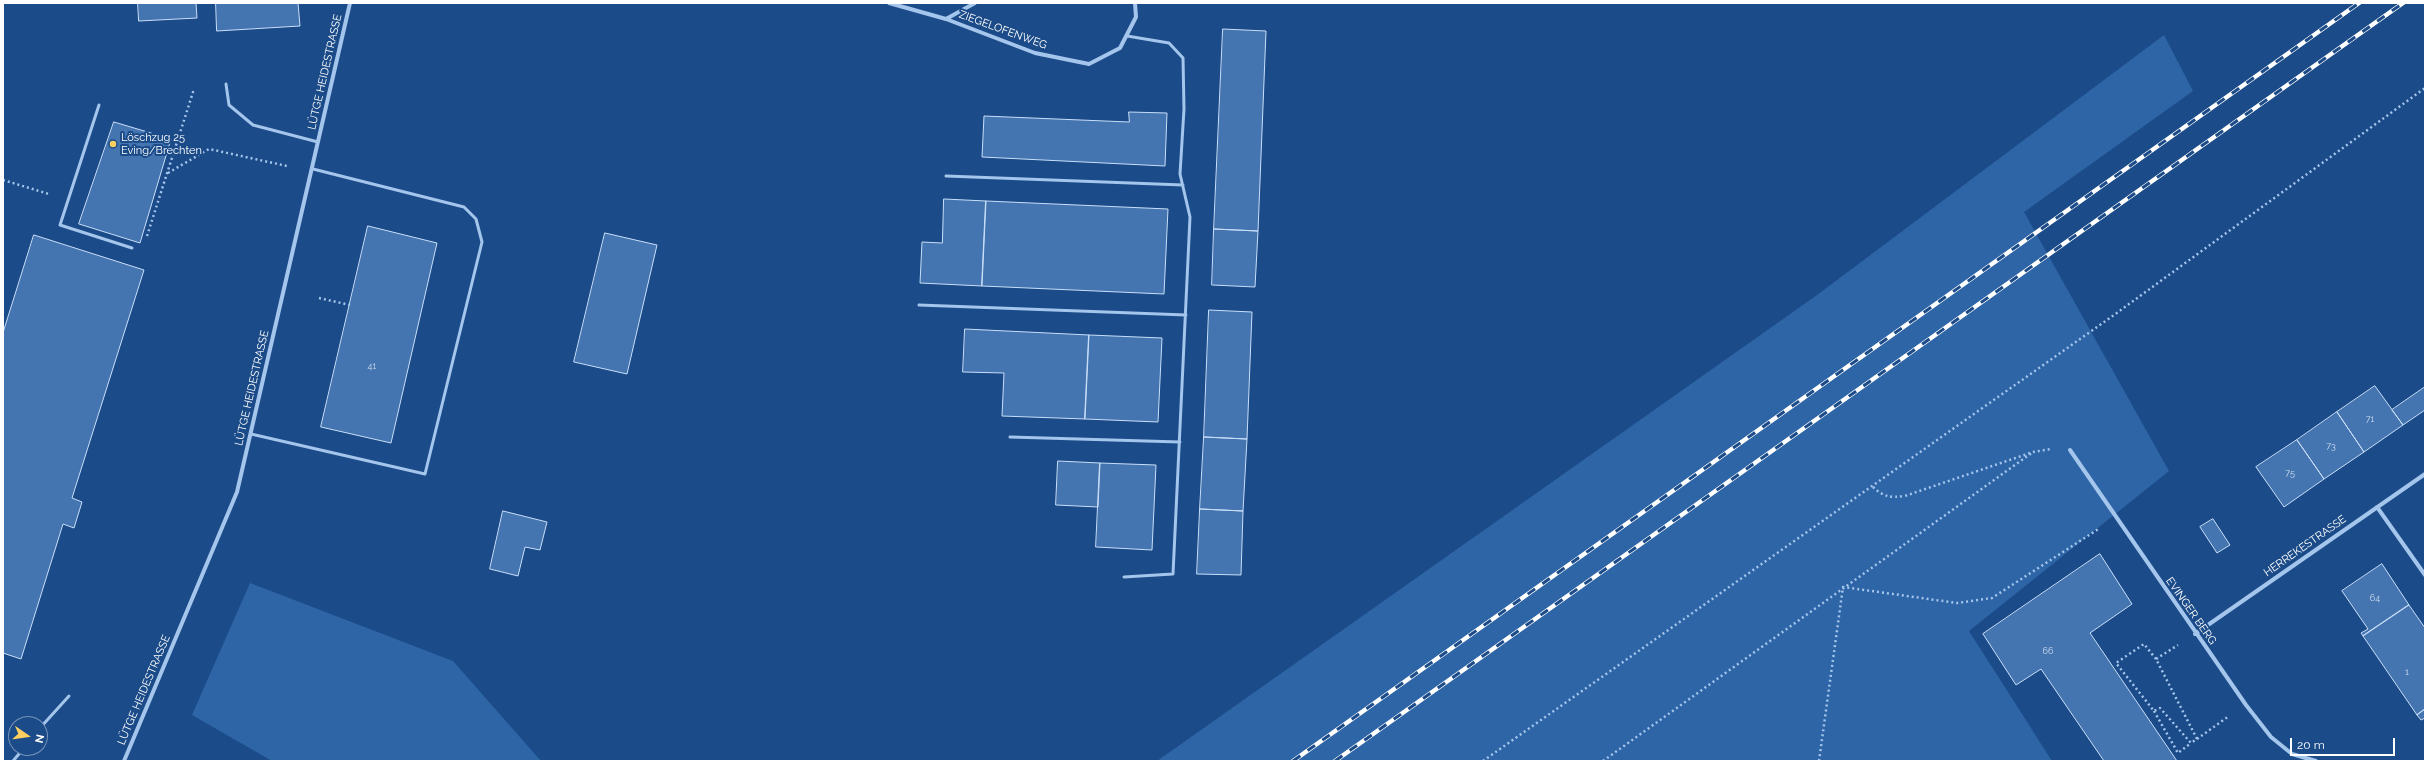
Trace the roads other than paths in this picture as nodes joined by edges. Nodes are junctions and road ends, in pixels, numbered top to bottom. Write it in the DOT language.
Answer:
graph roads {
  1 [pos="350,3"];
  2 [pos="889,3"];
  3 [pos="975,3"];
  4 [pos="1135,3"];
  5 [pos="946,19"];
  6 [pos="1127,36"];
  7 [pos="226,84"];
  8 [pos="100,105"];
  9 [pos="318,142"];
  10 [pos="312,169"];
  11 [pos="946,176"];
  12 [pos="1183,185"];
  13 [pos="132,248"];
  14 [pos="919,305"];
  15 [pos="1186,315"];
  16 [pos="251,434"];
  17 [pos="1010,437"];
  18 [pos="1180,442"];
  19 [pos="2070,450"];
  20 [pos="2425,474"];
  21 [pos="2377,507"];
  22 [pos="2425,575"];
  23 [pos="1124,576"];
  24 [pos="2195,634"];
  25 [pos="69,696"];
  26 [pos="48,719"];
  27 [pos="124,761"];
  28 [pos="2316,761"];
  1 -- 9 [label="street, LÜTGE HEIDESTRASSE"];
  2 -- 5 [label="street, ZIEGELOFENWEG"];
  3 -- 5 [label="street, ZIEGELOFENWEG"];
  4 -- 6 [label="street, ZIEGELOFENWEG"];
  5 -- 6 [label="street, ZIEGELOFENWEG"];
  6 -- 12 [label="lane"];
  7 -- 9 [label="lane"];
  8 -- 13 [label="lane"];
  9 -- 10 [label="street, LÜTGE HEIDESTRASSE"];
  10 -- 16 [label="street, LÜTGE HEIDESTRASSE"];
  10 -- 16 [label="lane"];
  11 -- 12 [label="lane"];
  12 -- 15 [label="lane"];
  14 -- 15 [label="lane"];
  15 -- 18 [label="lane"];
  16 -- 27 [label="street, LÜTGE HEIDESTRASSE"];
  17 -- 18 [label="lane"];
  18 -- 23 [label="lane"];
  19 -- 24 [label="street, EVINGER BERG"];
  20 -- 21 [label="street, HERREKESTRASSE"];
  21 -- 22 [label="street"];
  21 -- 24 [label="street, HERREKESTRASSE"];
  24 -- 28 [label="street, EVINGER BERG"];
  25 -- 26 [label="lane"];
}
